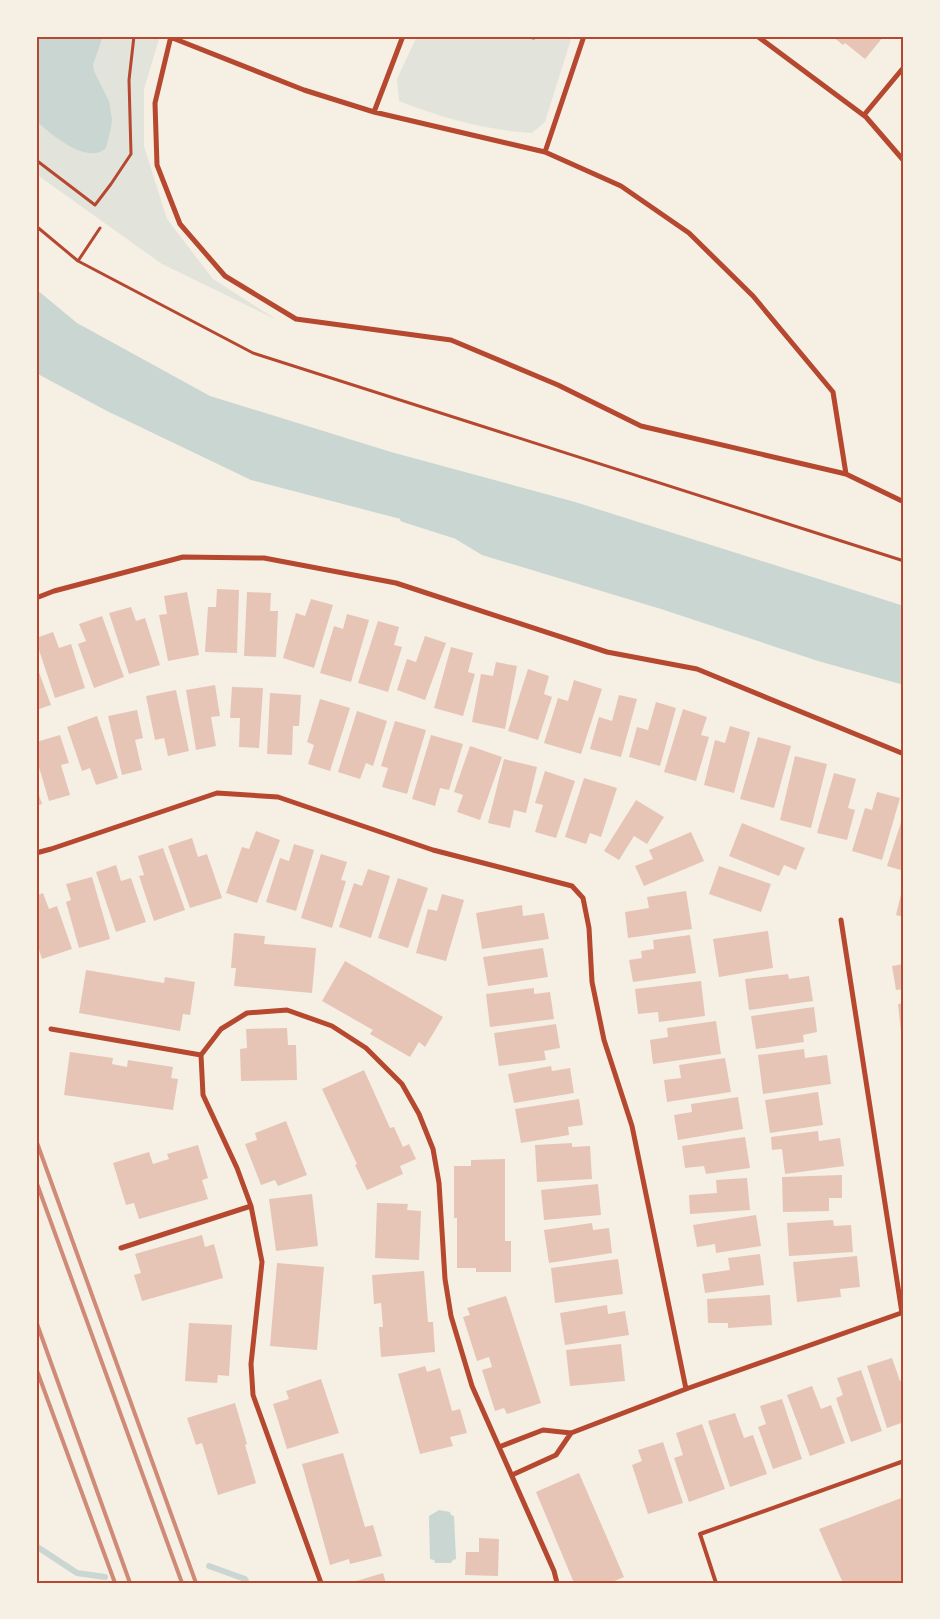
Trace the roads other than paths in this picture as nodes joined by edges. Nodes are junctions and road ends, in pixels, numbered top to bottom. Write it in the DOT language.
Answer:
graph roads {
  1 [pos="403,36"];
  2 [pos="584,36"];
  3 [pos="757,36"];
  4 [pos="171,37"];
  5 [pos="904,67"];
  6 [pos="374,112"];
  7 [pos="864,115"];
  8 [pos="545,152"];
  9 [pos="904,161"];
  10 [pos="846,474"];
  11 [pos="904,502"];
  12 [pos="36,598"];
  13 [pos="904,754"];
  14 [pos="36,852"];
  15 [pos="841,920"];
  16 [pos="51,1029"];
  17 [pos="201,1054"];
  18 [pos="251,1206"];
  19 [pos="121,1248"];
  20 [pos="903,1313"];
  21 [pos="686,1389"];
  22 [pos="571,1433"];
  23 [pos="500,1448"];
  24 [pos="904,1461"];
  25 [pos="512,1475"];
  26 [pos="321,1583"];
  27 [pos="557,1583"];
  28 [pos="716,1583"];
  1 -- 6 [label="street"];
  2 -- 8 [label="street"];
  3 -- 7 [label="street"];
  4 -- 6 [label="street"];
  4 -- 10 [label="street"];
  5 -- 7 [label="street"];
  6 -- 8 [label="street"];
  7 -- 9 [label="street"];
  8 -- 10 [label="street"];
  10 -- 11 [label="street"];
  12 -- 13 [label="street"];
  14 -- 21 [label="street"];
  15 -- 20 [label="street"];
  16 -- 17 [label="street"];
  17 -- 18 [label="street"];
  17 -- 23 [label="street"];
  18 -- 19 [label="street"];
  18 -- 26 [label="street"];
  20 -- 21 [label="street"];
  21 -- 22 [label="street"];
  22 -- 23 [label="street"];
  22 -- 25 [label="street"];
  23 -- 25 [label="street"];
  24 -- 28 [label="lane"];
  25 -- 27 [label="street"];
}
